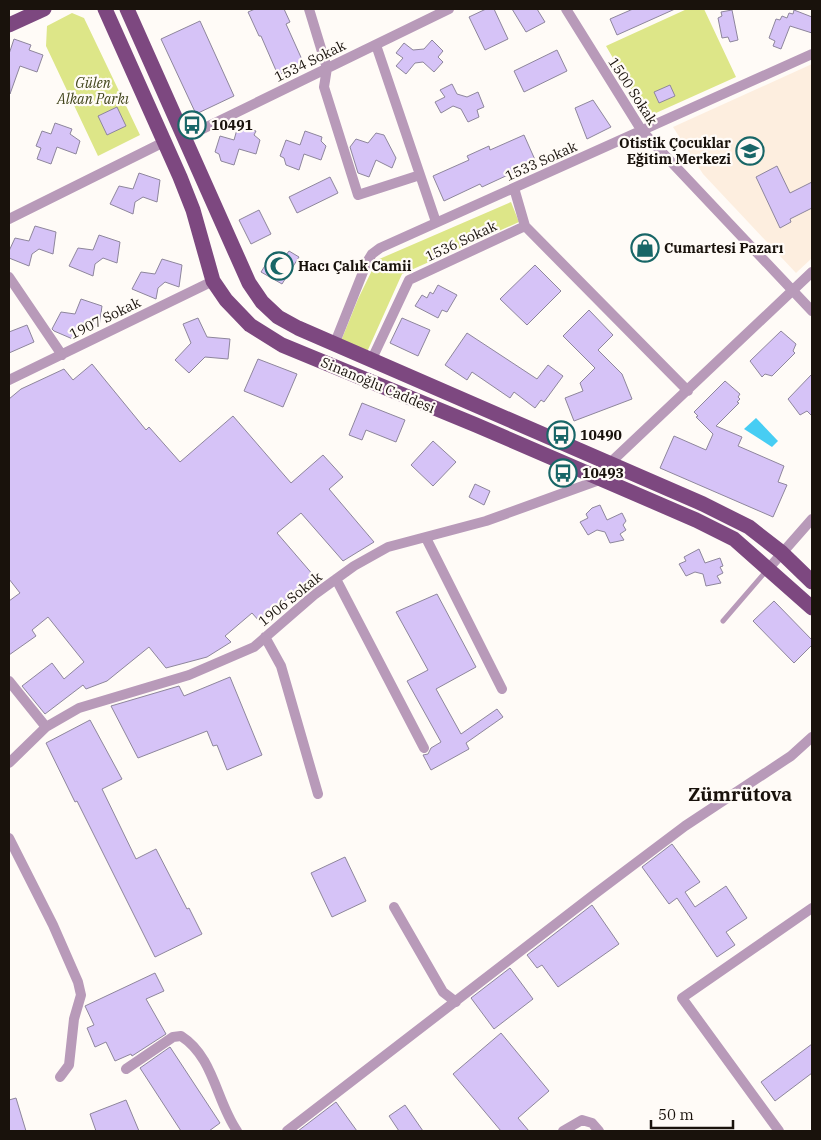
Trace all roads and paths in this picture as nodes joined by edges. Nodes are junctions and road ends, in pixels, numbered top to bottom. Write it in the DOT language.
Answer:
graph roads {
  1 [pos="44,9"];
  2 [pos="105,9"];
  3 [pos="127,9"];
  4 [pos="308,9"];
  5 [pos="449,9"];
  6 [pos="566,9"];
  7 [pos="9,25"];
  8 [pos="376,45"];
  9 [pos="812,54"];
  10 [pos="327,68"];
  11 [pos="642,132"];
  12 [pos="184,138"];
  13 [pos="166,141"];
  14 [pos="420,175"];
  15 [pos="514,188"];
  16 [pos="9,220"];
  17 [pos="436,222"];
  18 [pos="525,226"];
  19 [pos="812,272"];
  20 [pos="9,277"];
  21 [pos="214,281"];
  22 [pos="793,291"];
  23 [pos="812,311"];
  24 [pos="334,345"];
  25 [pos="62,355"];
  26 [pos="371,361"];
  27 [pos="9,380"];
  28 [pos="688,391"];
  29 [pos="610,464"];
  30 [pos="602,479"];
  31 [pos="812,519"];
  32 [pos="426,538"];
  33 [pos="781,552"];
  34 [pos="768,568"];
  35 [pos="336,579"];
  36 [pos="812,582"];
  37 [pos="812,608"];
  38 [pos="723,621"];
  39 [pos="265,637"];
  40 [pos="9,681"];
  41 [pos="502,689"];
  42 [pos="46,727"];
  43 [pos="812,737"];
  44 [pos="424,748"];
  45 [pos="9,763"];
  46 [pos="318,794"];
  47 [pos="9,838"];
  48 [pos="394,907"];
  49 [pos="812,908"];
  50 [pos="456,1002"];
  51 [pos="126,1069"];
  52 [pos="60,1077"];
  53 [pos="237,1131"];
  54 [pos="287,1131"];
  55 [pos="563,1131"];
  56 [pos="599,1131"];
  57 [pos="779,1131"];
  1 -- 7 [label="main road"];
  2 -- 13 [label="main road, Si̇nanoğlu Caddesi"];
  3 -- 12 [label="main road, Si̇nanoğlu Caddesi"];
  4 -- 10 [label="street"];
  5 -- 8 [label="street, 1534 Sokak"];
  6 -- 11 [label="street, 1500 Sokak"];
  8 -- 10 [label="street, 1534 Sokak"];
  8 -- 14 [label="street"];
  9 -- 11 [label="street, 1533 Sokak"];
  10 -- 12 [label="street, 1534 Sokak"];
  10 -- 14 [label="street"];
  11 -- 15 [label="street, 1533 Sokak"];
  11 -- 22 [label="street, 1500 Sokak"];
  12 -- 24 [label="main road, Si̇nanoğlu Caddesi"];
  13 -- 16 [label="street"];
  13 -- 21 [label="main road, Si̇nanoğlu Caddesi"];
  14 -- 17 [label="street"];
  15 -- 17 [label="street, 1533 Sokak"];
  15 -- 18 [label="street"];
  17 -- 24 [label="street, 1533 Sokak"];
  18 -- 26 [label="street, 1536 Sokak"];
  18 -- 28 [label="street"];
  19 -- 22 [label="street"];
  20 -- 25 [label="street"];
  21 -- 25 [label="street, 1907 Sokak"];
  21 -- 30 [label="main road, Si̇nanoğlu Caddesi"];
  22 -- 23 [label="street, 1500 Sokak"];
  22 -- 28 [label="street"];
  24 -- 26 [label="main road, Si̇nanoğlu Caddesi"];
  25 -- 27 [label="street, 1907 Sokak"];
  26 -- 29 [label="main road, Si̇nanoğlu Caddesi"];
  28 -- 29 [label="street"];
  29 -- 33 [label="main road, Si̇nanoğlu Caddesi"];
  30 -- 32 [label="street, 1906 Sokak"];
  30 -- 34 [label="main road, Si̇nanoğlu Caddesi"];
  31 -- 33 [label="street"];
  32 -- 35 [label="street, 1906 Sokak"];
  32 -- 41 [label="street"];
  33 -- 34 [label="street"];
  33 -- 36 [label="main road, Si̇nanoğlu Caddesi"];
  34 -- 37 [label="main road, Si̇nanoğlu Caddesi"];
  34 -- 38 [label="lane"];
  35 -- 39 [label="street, 1906 Sokak"];
  35 -- 44 [label="street"];
  39 -- 42 [label="street, 1906 Sokak"];
  39 -- 46 [label="street"];
  40 -- 42 [label="street"];
  42 -- 45 [label="street, 1906 Sokak"];
  43 -- 50 [label="street"];
  47 -- 52 [label="street"];
  48 -- 50 [label="street"];
  49 -- 57 [label="street"];
  50 -- 54 [label="street"];
  51 -- 53 [label="street"];
  55 -- 56 [label="street"];
}
